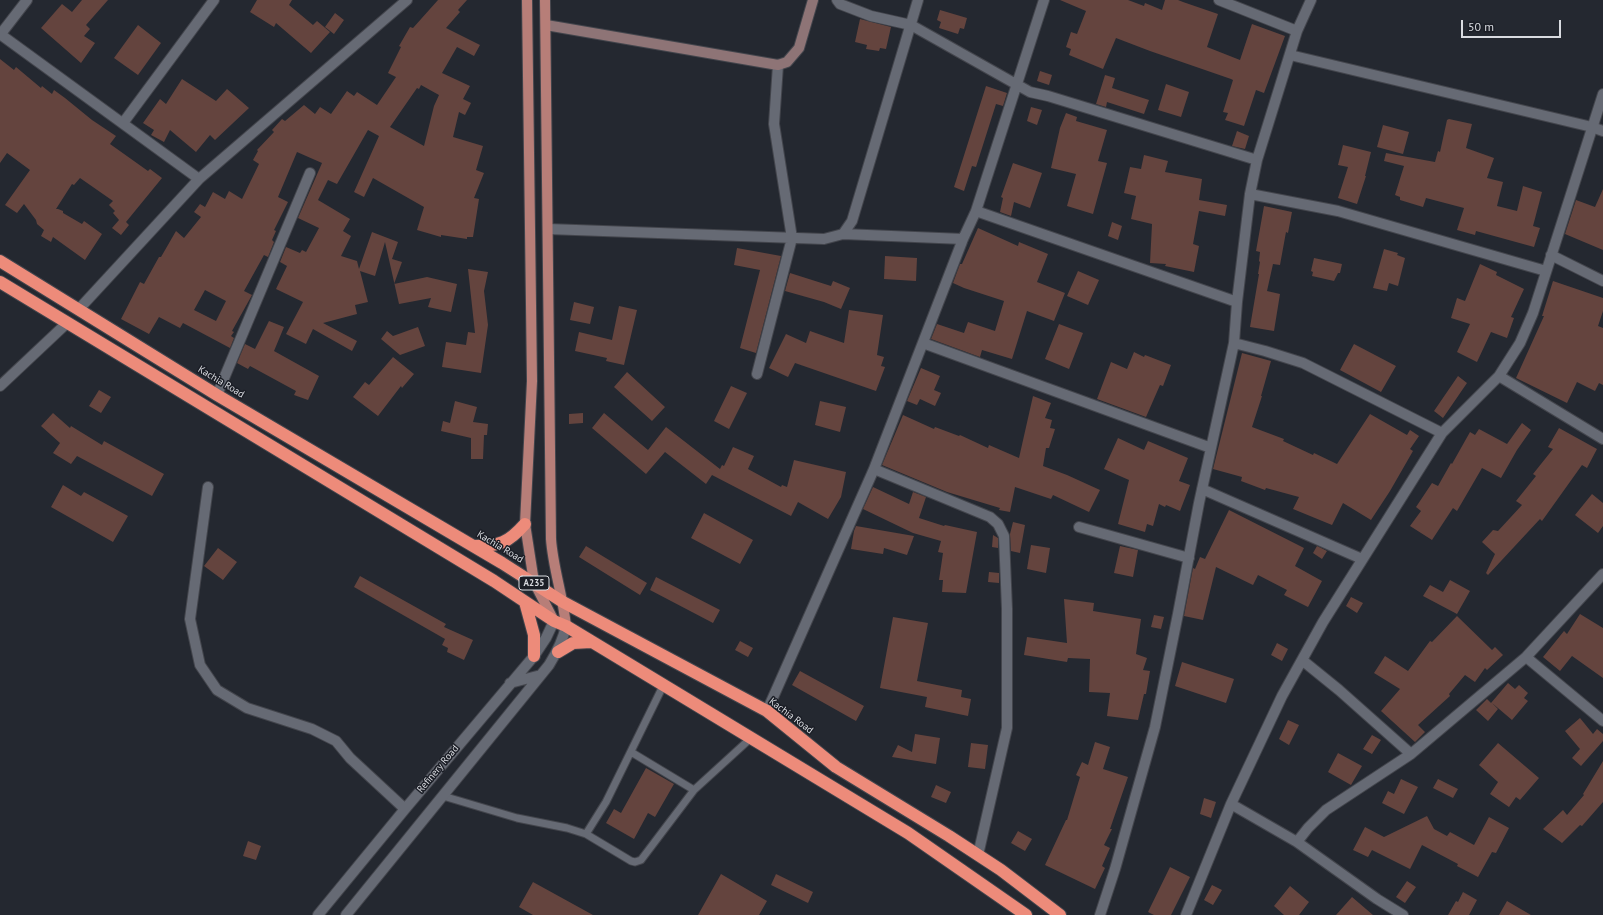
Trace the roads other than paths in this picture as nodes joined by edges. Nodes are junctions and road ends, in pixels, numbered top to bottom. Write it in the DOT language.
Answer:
graph roads {
  1 [pos="27,0"];
  2 [pos="214,0"];
  3 [pos="406,0"];
  4 [pos="527,0"];
  5 [pos="545,0"];
  6 [pos="813,0"];
  7 [pos="838,0"];
  8 [pos="918,0"];
  9 [pos="1044,0"];
  10 [pos="1219,0"];
  11 [pos="1311,0"];
  12 [pos="546,25"];
  13 [pos="911,26"];
  14 [pos="1298,31"];
  15 [pos="0,35"];
  16 [pos="1290,55"];
  17 [pos="778,65"];
  18 [pos="1017,84"];
  19 [pos="1603,94"];
  20 [pos="123,123"];
  21 [pos="1592,127"];
  22 [pos="1603,131"];
  23 [pos="1257,160"];
  24 [pos="310,173"];
  25 [pos="199,179"];
  26 [pos="1250,194"];
  27 [pos="976,212"];
  28 [pos="548,228"];
  29 [pos="843,234"];
  30 [pos="792,238"];
  31 [pos="963,239"];
  32 [pos="1551,255"];
  33 [pos="0,261"];
  34 [pos="1546,271"];
  35 [pos="1603,281"];
  36 [pos="0,282"];
  37 [pos="1237,302"];
  38 [pos="79,309"];
  39 [pos="68,323"];
  40 [pos="1234,342"];
  41 [pos="923,343"];
  42 [pos="757,374"];
  43 [pos="1499,376"];
  44 [pos="0,386"];
  45 [pos="217,395"];
  46 [pos="1442,433"];
  47 [pos="1603,439"];
  48 [pos="1211,448"];
  49 [pos="874,469"];
  50 [pos="208,487"];
  51 [pos="1202,489"];
  52 [pos="525,524"];
  53 [pos="1079,527"];
  54 [pos="474,546"];
  55 [pos="1189,558"];
  56 [pos="1362,559"];
  57 [pos="502,563"];
  58 [pos="1603,574"];
  59 [pos="494,581"];
  60 [pos="534,582"];
  61 [pos="525,602"];
  62 [pos="563,602"];
  63 [pos="554,621"];
  64 [pos="566,626"];
  65 [pos="591,642"];
  66 [pos="558,652"];
  67 [pos="534,656"];
  68 [pos="1526,657"];
  69 [pos="1302,660"];
  70 [pos="541,675"];
  71 [pos="510,683"];
  72 [pos="663,686"];
  73 [pos="767,711"];
  74 [pos="1603,721"];
  75 [pos="751,738"];
  76 [pos="631,752"];
  77 [pos="1411,754"];
  78 [pos="694,790"];
  79 [pos="443,796"];
  80 [pos="1231,804"];
  81 [pos="404,808"];
  82 [pos="586,834"];
  83 [pos="1297,842"];
  84 [pos="978,855"];
  85 [pos="318,915"];
  86 [pos="346,915"];
  87 [pos="1026,915"];
  88 [pos="1060,915"];
  89 [pos="1100,915"];
  90 [pos="1186,915"];
  91 [pos="1403,915"];
  1 -- 15 [label="street"];
  2 -- 20 [label="street"];
  3 -- 25 [label="street"];
  4 -- 52 [label="main road"];
  5 -- 12 [label="main road"];
  6 -- 17 [label="street"];
  7 -- 13 [label="street"];
  8 -- 13 [label="street"];
  9 -- 18 [label="street"];
  10 -- 14 [label="street"];
  11 -- 14 [label="street"];
  12 -- 17 [label="street"];
  12 -- 28 [label="main road"];
  13 -- 18 [label="street"];
  13 -- 29 [label="street"];
  14 -- 16 [label="street"];
  15 -- 20 [label="street"];
  16 -- 21 [label="street"];
  16 -- 23 [label="street"];
  17 -- 30 [label="street"];
  18 -- 23 [label="street"];
  18 -- 27 [label="street"];
  19 -- 21 [label="street"];
  20 -- 25 [label="street"];
  21 -- 22 [label="street"];
  21 -- 32 [label="street"];
  23 -- 26 [label="street"];
  24 -- 45 [label="street"];
  25 -- 38 [label="street"];
  26 -- 34 [label="street"];
  26 -- 37 [label="street"];
  27 -- 31 [label="street"];
  27 -- 37 [label="street"];
  28 -- 30 [label="street"];
  28 -- 62 [label="main road"];
  29 -- 30 [label="street"];
  29 -- 31 [label="street"];
  30 -- 42 [label="street"];
  31 -- 41 [label="street"];
  32 -- 34 [label="street"];
  32 -- 35 [label="street"];
  33 -- 38 [label="highway, Kachia Road / A235"];
  34 -- 43 [label="street"];
  36 -- 39 [label="highway, A235"];
  37 -- 40 [label="street"];
  38 -- 45 [label="highway, Kachia Road / A235"];
  39 -- 44 [label="street"];
  39 -- 59 [label="highway, A235"];
  40 -- 46 [label="street"];
  40 -- 48 [label="street"];
  41 -- 48 [label="street"];
  41 -- 49 [label="street"];
  43 -- 46 [label="street"];
  43 -- 47 [label="street"];
  45 -- 54 [label="highway, Kachia Road / A235"];
  46 -- 56 [label="street"];
  48 -- 51 [label="street"];
  49 -- 73 [label="street"];
  49 -- 84 [label="street"];
  50 -- 81 [label="street"];
  51 -- 55 [label="street"];
  51 -- 56 [label="street"];
  52 -- 54 [label="highway"];
  52 -- 60 [label="main road"];
  53 -- 55 [label="street"];
  54 -- 57 [label="highway, Kachia Road / A235"];
  55 -- 89 [label="street"];
  56 -- 69 [label="street"];
  57 -- 59 [label="highway"];
  57 -- 60 [label="highway, Kachia Road / A235"];
  58 -- 68 [label="street"];
  59 -- 61 [label="highway, A235"];
  60 -- 62 [label="highway, Kachia Road / A235"];
  60 -- 63 [label="main road"];
  61 -- 63 [label="highway, A235"];
  61 -- 67 [label="highway"];
  62 -- 64 [label="main road"];
  62 -- 73 [label="highway, Kachia Road / A235"];
  63 -- 64 [label="highway, A235"];
  63 -- 67 [label="street, Refinery Road"];
  64 -- 65 [label="highway, A235"];
  64 -- 66 [label="street, Refinery Road"];
  65 -- 66 [label="highway"];
  65 -- 72 [label="highway, A235"];
  66 -- 70 [label="street, Refinery Road"];
  67 -- 71 [label="street, Refinery Road"];
  68 -- 74 [label="street"];
  68 -- 77 [label="street"];
  69 -- 77 [label="street"];
  69 -- 80 [label="street"];
  70 -- 71 [label="street"];
  70 -- 79 [label="street, Refinery Road"];
  71 -- 81 [label="street, Refinery Road"];
  72 -- 75 [label="highway, A235"];
  72 -- 76 [label="lane"];
  73 -- 84 [label="highway, Kachia Road / A235"];
  75 -- 78 [label="lane"];
  75 -- 87 [label="highway, A235"];
  76 -- 78 [label="lane"];
  76 -- 82 [label="lane"];
  77 -- 83 [label="street"];
  78 -- 82 [label="lane"];
  79 -- 82 [label="lane"];
  79 -- 86 [label="street, Refinery Road"];
  80 -- 83 [label="street"];
  80 -- 90 [label="street"];
  81 -- 85 [label="street, Refinery Road"];
  83 -- 91 [label="street"];
  84 -- 88 [label="highway, Kachia Road / A235"];
}
